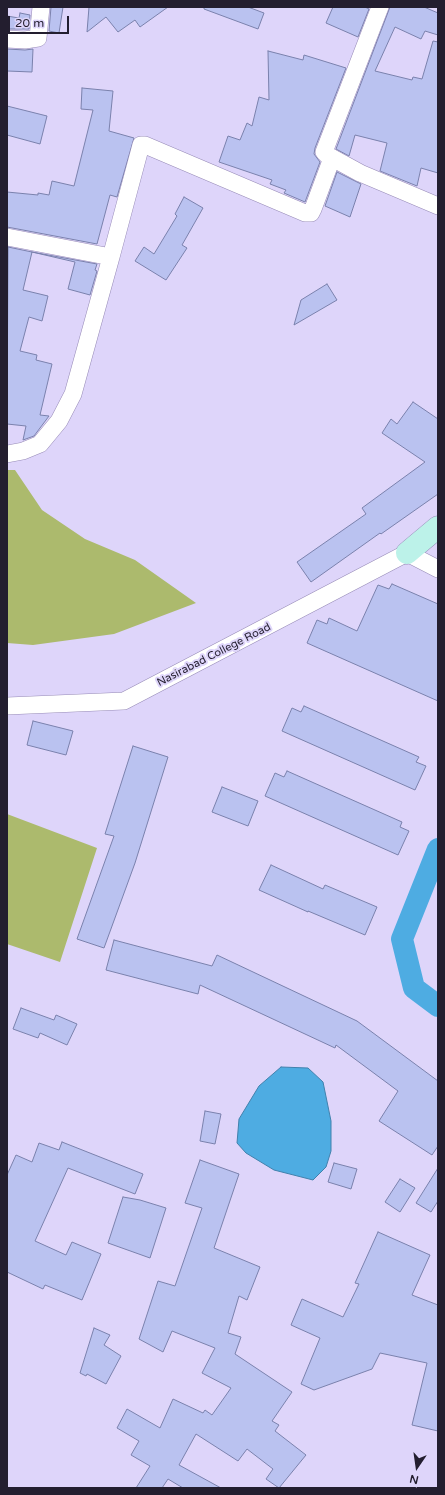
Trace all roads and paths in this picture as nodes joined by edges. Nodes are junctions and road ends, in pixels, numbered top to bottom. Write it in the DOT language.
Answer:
graph roads {
  1 [pos="41,7"];
  2 [pos="380,7"];
  3 [pos="7,39"];
  4 [pos="332,158"];
  5 [pos="438,206"];
  6 [pos="7,237"];
  7 [pos="110,257"];
  8 [pos="7,454"];
  9 [pos="438,527"];
  10 [pos="407,553"];
  11 [pos="438,569"];
  12 [pos="7,706"];
  1 -- 3 [label="street"];
  2 -- 4 [label="street"];
  4 -- 5 [label="street"];
  4 -- 7 [label="street"];
  6 -- 7 [label="street"];
  7 -- 8 [label="street"];
  9 -- 10 [label="street"];
  10 -- 11 [label="street"];
  10 -- 12 [label="street, Nasirabad College Road"];
}
